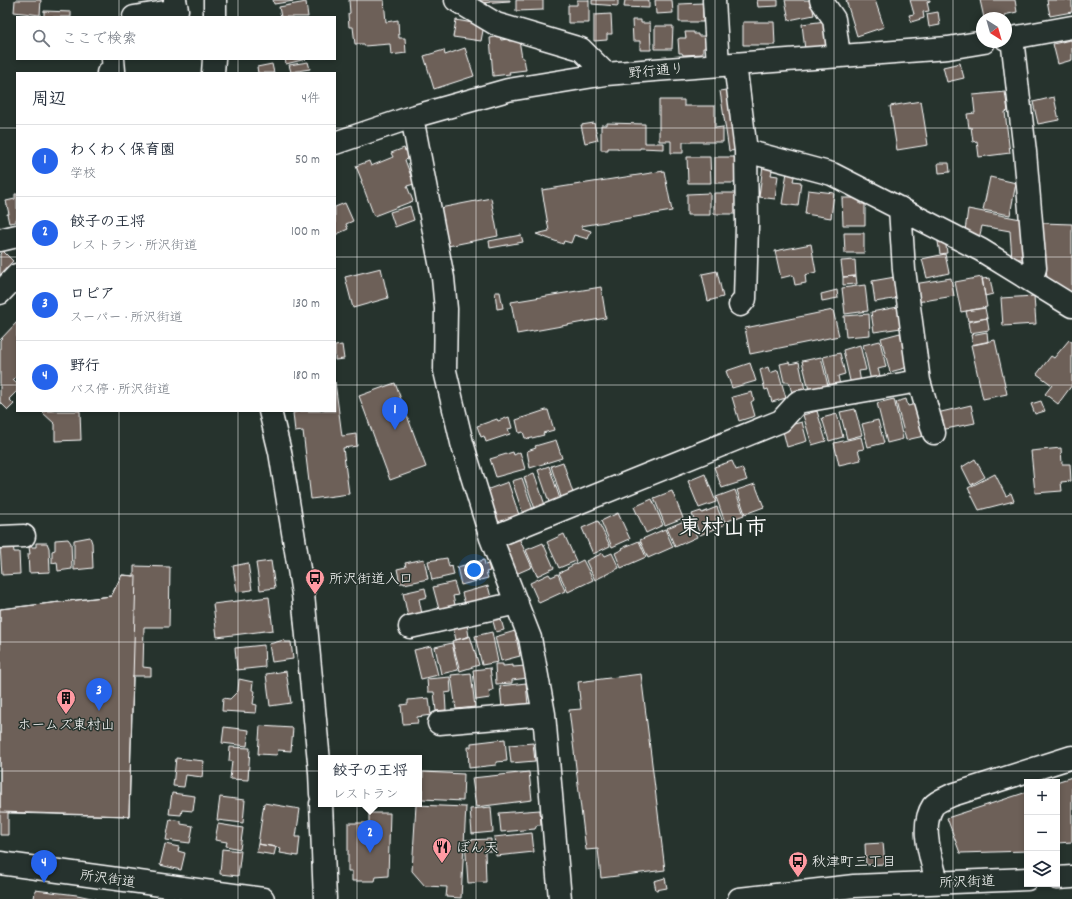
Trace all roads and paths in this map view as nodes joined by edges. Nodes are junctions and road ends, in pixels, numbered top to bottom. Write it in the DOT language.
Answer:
graph roads {
  1 [pos="175,0"];
  2 [pos="215,0"];
  3 [pos="456,0"];
  4 [pos="714,0"];
  5 [pos="821,0"];
  6 [pos="140,16"];
  7 [pos="215,16"];
  8 [pos="1072,27"];
  9 [pos="1012,37"];
  10 [pos="976,43"];
  11 [pos="1010,48"];
  12 [pos="839,56"];
  13 [pos="114,60"];
  14 [pos="214,60"];
  15 [pos="727,65"];
  16 [pos="111,72"];
  17 [pos="213,72"];
  18 [pos="606,74"];
  19 [pos="412,117"];
  20 [pos="336,143"];
  21 [pos="746,151"];
  22 [pos="900,208"];
  23 [pos="16,236"];
  24 [pos="0,240"];
  25 [pos="16,276"];
  26 [pos="1031,280"];
  27 [pos="0,293"];
  28 [pos="740,305"];
  29 [pos="1072,306"];
  30 [pos="919,381"];
  31 [pos="270,412"];
  32 [pos="934,433"];
  33 [pos="24,536"];
  34 [pos="0,537"];
  35 [pos="491,538"];
  36 [pos="517,603"];
  37 [pos="410,627"];
  38 [pos="544,714"];
  39 [pos="438,723"];
  40 [pos="318,755"];
  41 [pos="1072,757"];
  42 [pos="321,807"];
  43 [pos="0,863"];
  44 [pos="1072,877"];
  45 [pos="1060,878"];
  46 [pos="1024,879"];
  47 [pos="937,882"];
  48 [pos="854,892"];
  49 [pos="263,899"];
  50 [pos="325,899"];
  51 [pos="560,899"];
  52 [pos="739,899"];
  1 -- 6 [label="street"];
  2 -- 7 [label="street"];
  3 -- 18 [label="street"];
  4 -- 15 [label="street"];
  5 -- 12 [label="street"];
  8 -- 9 [label="street"];
  10 -- 12 [label="street, 野行通り"];
  11 -- 26 [label="street"];
  12 -- 15 [label="street, 野行通り"];
  13 -- 16 [label="street"];
  14 -- 17 [label="street"];
  15 -- 18 [label="street, 野行通り"];
  15 -- 21 [label="street"];
  18 -- 19 [label="street, 野行通り"];
  19 -- 20 [label="street, 野行通り"];
  19 -- 35 [label="street"];
  21 -- 22 [label="street"];
  21 -- 28 [label="street"];
  22 -- 26 [label="street"];
  22 -- 30 [label="street"];
  23 -- 24 [label="street"];
  25 -- 27 [label="street"];
  26 -- 29 [label="street"];
  30 -- 32 [label="street"];
  30 -- 35 [label="street"];
  31 -- 40 [label="street"];
  33 -- 34 [label="street"];
  35 -- 36 [label="street"];
  36 -- 37 [label="street"];
  36 -- 38 [label="street"];
  38 -- 39 [label="street"];
  38 -- 51 [label="street"];
  41 -- 47 [label="street"];
  42 -- 50 [label="street"];
  43 -- 49 [label="street, 所沢街道"];
  44 -- 45 [label="street"];
  46 -- 47 [label="street, 所沢街道"];
  47 -- 48 [label="street, 所沢街道"];
  48 -- 52 [label="street, 所沢街道"];
}
